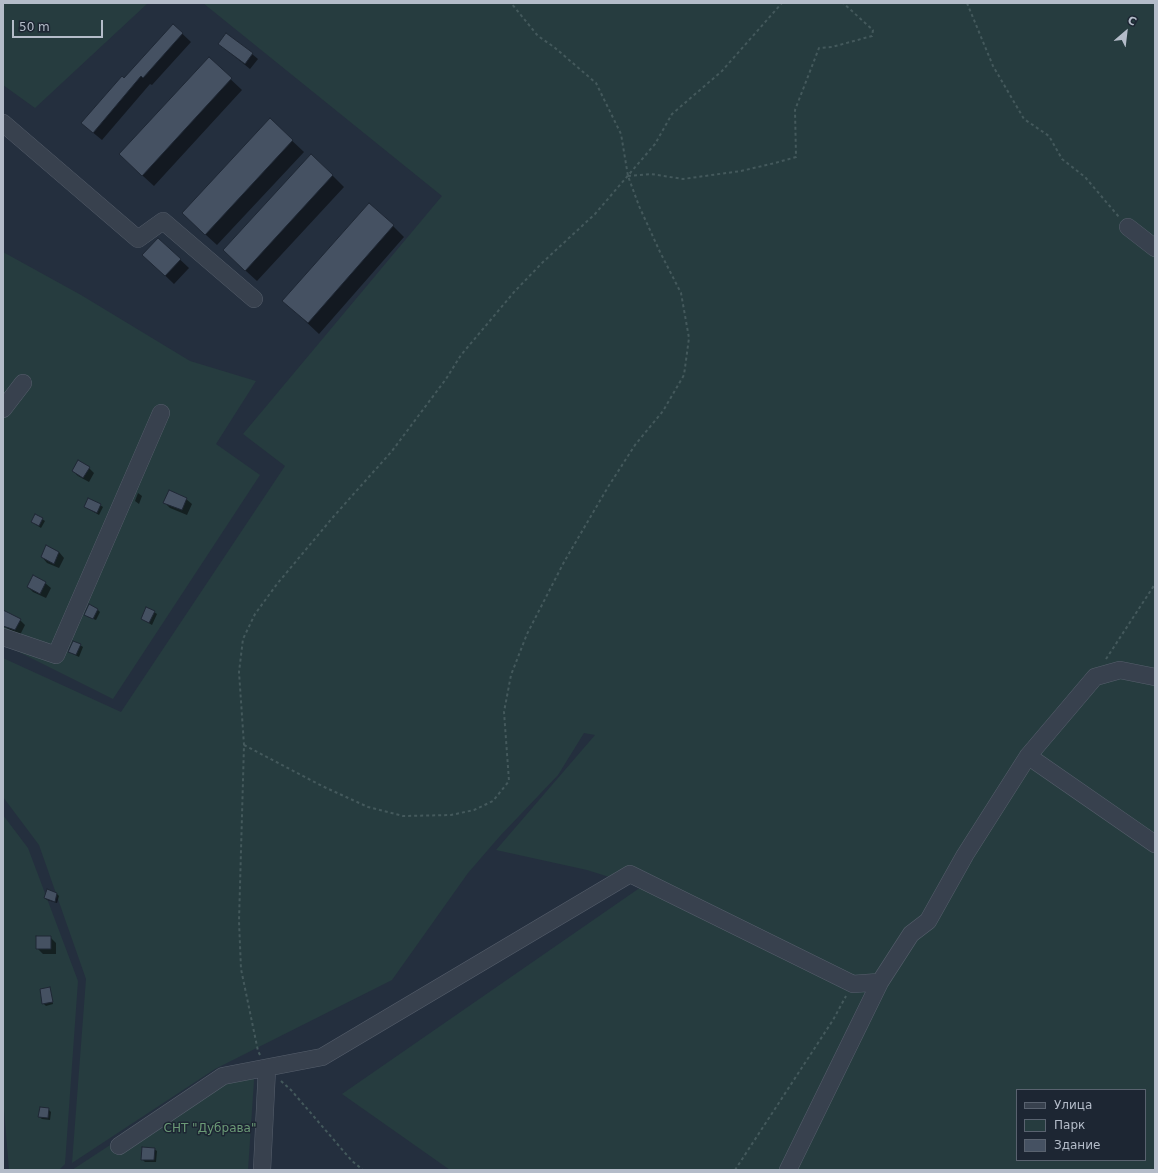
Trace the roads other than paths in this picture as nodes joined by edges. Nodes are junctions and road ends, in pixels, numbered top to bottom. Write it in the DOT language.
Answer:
graph roads {
  1 [pos="3,124"];
  2 [pos="1128,227"];
  3 [pos="1155,248"];
  4 [pos="254,300"];
  5 [pos="23,382"];
  6 [pos="3,409"];
  7 [pos="161,412"];
  8 [pos="3,637"];
  9 [pos="1155,678"];
  10 [pos="1028,756"];
  11 [pos="1155,844"];
  12 [pos="880,982"];
  13 [pos="267,1068"];
  14 [pos="119,1146"];
  15 [pos="262,1170"];
  16 [pos="788,1170"];
  1 -- 4 [label="lane"];
  2 -- 3 [label="lane"];
  5 -- 6 [label="lane"];
  7 -- 8 [label="lane"];
  9 -- 10 [label="lane"];
  10 -- 11 [label="lane"];
  10 -- 12 [label="lane"];
  12 -- 13 [label="lane"];
  12 -- 16 [label="lane"];
  13 -- 14 [label="lane"];
  13 -- 15 [label="lane"];
}
